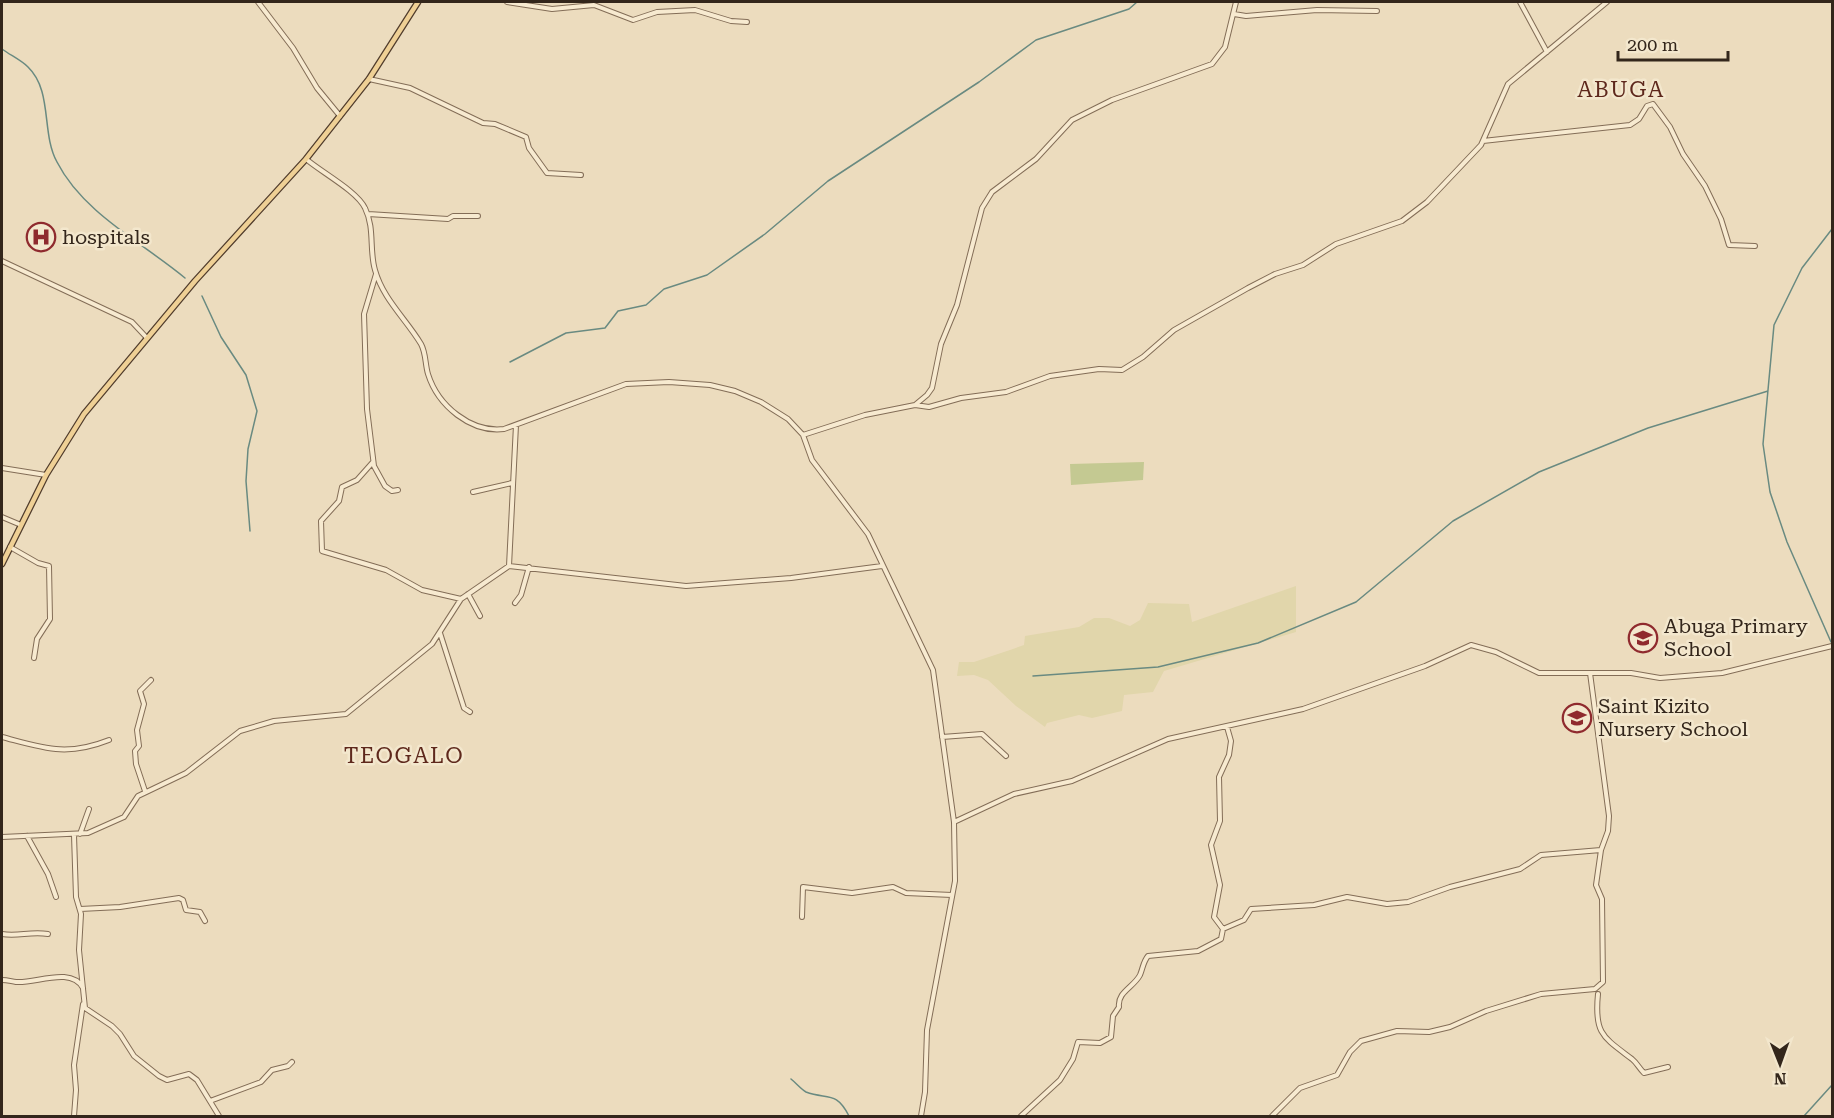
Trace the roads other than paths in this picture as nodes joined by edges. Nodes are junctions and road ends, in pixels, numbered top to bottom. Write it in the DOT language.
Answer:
graph roads {
  1 [pos="258,2"];
  2 [pos="418,2"];
  3 [pos="507,2"];
  4 [pos="1236,2"];
  5 [pos="1520,2"];
  6 [pos="1607,2"];
  7 [pos="1377,11"];
  8 [pos="1234,14"];
  9 [pos="747,22"];
  10 [pos="1547,52"];
  11 [pos="369,79"];
  12 [pos="340,116"];
  13 [pos="1483,141"];
  14 [pos="306,159"];
  15 [pos="581,175"];
  16 [pos="368,214"];
  17 [pos="478,216"];
  18 [pos="1755,246"];
  19 [pos="2,261"];
  20 [pos="376,273"];
  21 [pos="147,338"];
  22 [pos="915,405"];
  23 [pos="516,425"];
  24 [pos="803,435"];
  25 [pos="373,462"];
  26 [pos="2,468"];
  27 [pos="46,475"];
  28 [pos="513,483"];
  29 [pos="398,490"];
  30 [pos="473,492"];
  31 [pos="2,517"];
  32 [pos="21,525"];
  33 [pos="10,546"];
  34 [pos="2,564"];
  35 [pos="509,566"];
  36 [pos="882,566"];
  37 [pos="529,567"];
  38 [pos="468,594"];
  39 [pos="461,599"];
  40 [pos="515,603"];
  41 [pos="480,615"];
  42 [pos="440,632"];
  43 [pos="1833,646"];
  44 [pos="34,658"];
  45 [pos="1590,673"];
  46 [pos="151,680"];
  47 [pos="470,712"];
  48 [pos="1227,728"];
  49 [pos="2,737"];
  50 [pos="942,737"];
  51 [pos="109,740"];
  52 [pos="1006,756"];
  53 [pos="146,791"];
  54 [pos="89,809"];
  55 [pos="954,822"];
  56 [pos="77,835"];
  57 [pos="27,836"];
  58 [pos="2,837"];
  59 [pos="1601,850"];
  60 [pos="952,895"];
  61 [pos="56,897"];
  62 [pos="80,909"];
  63 [pos="802,917"];
  64 [pos="205,921"];
  65 [pos="1223,929"];
  66 [pos="2,934"];
  67 [pos="48,934"];
  68 [pos="2,980"];
  69 [pos="1601,985"];
  70 [pos="83,988"];
  71 [pos="1595,989"];
  72 [pos="1598,994"];
  73 [pos="83,1003"];
  74 [pos="292,1062"];
  75 [pos="1668,1067"];
  76 [pos="210,1101"];
  77 [pos="74,1116"];
  78 [pos="219,1116"];
  79 [pos="921,1116"];
  80 [pos="1021,1116"];
  81 [pos="1272,1116"];
  1 -- 12 [label="street"];
  2 -- 11 [label="main road"];
  3 -- 9 [label="street"];
  4 -- 8 [label="street"];
  5 -- 10 [label="street"];
  6 -- 10 [label="street"];
  7 -- 8 [label="street"];
  8 -- 22 [label="street"];
  10 -- 13 [label="street"];
  11 -- 12 [label="main road"];
  11 -- 15 [label="street"];
  12 -- 14 [label="main road"];
  13 -- 18 [label="street"];
  13 -- 22 [label="street"];
  14 -- 16 [label="street"];
  14 -- 21 [label="main road"];
  16 -- 17 [label="street"];
  16 -- 20 [label="street"];
  19 -- 21 [label="street"];
  20 -- 23 [label="street"];
  20 -- 25 [label="street"];
  21 -- 27 [label="main road"];
  22 -- 24 [label="street"];
  23 -- 24 [label="street"];
  23 -- 28 [label="street"];
  24 -- 36 [label="street"];
  25 -- 29 [label="street"];
  25 -- 39 [label="street"];
  26 -- 27 [label="street"];
  27 -- 32 [label="main road"];
  28 -- 30 [label="street"];
  28 -- 35 [label="street"];
  31 -- 32 [label="street"];
  32 -- 33 [label="main road"];
  33 -- 34 [label="main road"];
  33 -- 44 [label="street"];
  35 -- 37 [label="street"];
  35 -- 38 [label="street"];
  36 -- 37 [label="street"];
  36 -- 50 [label="street"];
  37 -- 40 [label="street"];
  38 -- 39 [label="street"];
  38 -- 41 [label="street"];
  39 -- 42 [label="street"];
  42 -- 47 [label="street"];
  42 -- 53 [label="street"];
  43 -- 45 [label="street"];
  45 -- 48 [label="street"];
  45 -- 59 [label="street"];
  46 -- 53 [label="street"];
  48 -- 55 [label="street"];
  48 -- 65 [label="street"];
  49 -- 51 [label="street"];
  50 -- 52 [label="street"];
  50 -- 55 [label="street"];
  53 -- 56 [label="street"];
  54 -- 56 [label="street"];
  55 -- 60 [label="street"];
  56 -- 57 [label="street"];
  56 -- 62 [label="street"];
  57 -- 58 [label="street"];
  57 -- 61 [label="street"];
  59 -- 65 [label="street"];
  59 -- 69 [label="street"];
  60 -- 63 [label="street"];
  60 -- 79 [label="street"];
  62 -- 64 [label="street"];
  62 -- 70 [label="street"];
  65 -- 80 [label="street"];
  66 -- 67 [label="street"];
  68 -- 70 [label="street"];
  69 -- 71 [label="street"];
  69 -- 72 [label="street"];
  70 -- 73 [label="street"];
  71 -- 72 [label="street"];
  71 -- 81 [label="street"];
  72 -- 75 [label="street"];
  73 -- 76 [label="street"];
  73 -- 77 [label="street"];
  74 -- 76 [label="street"];
  76 -- 78 [label="street"];
}
